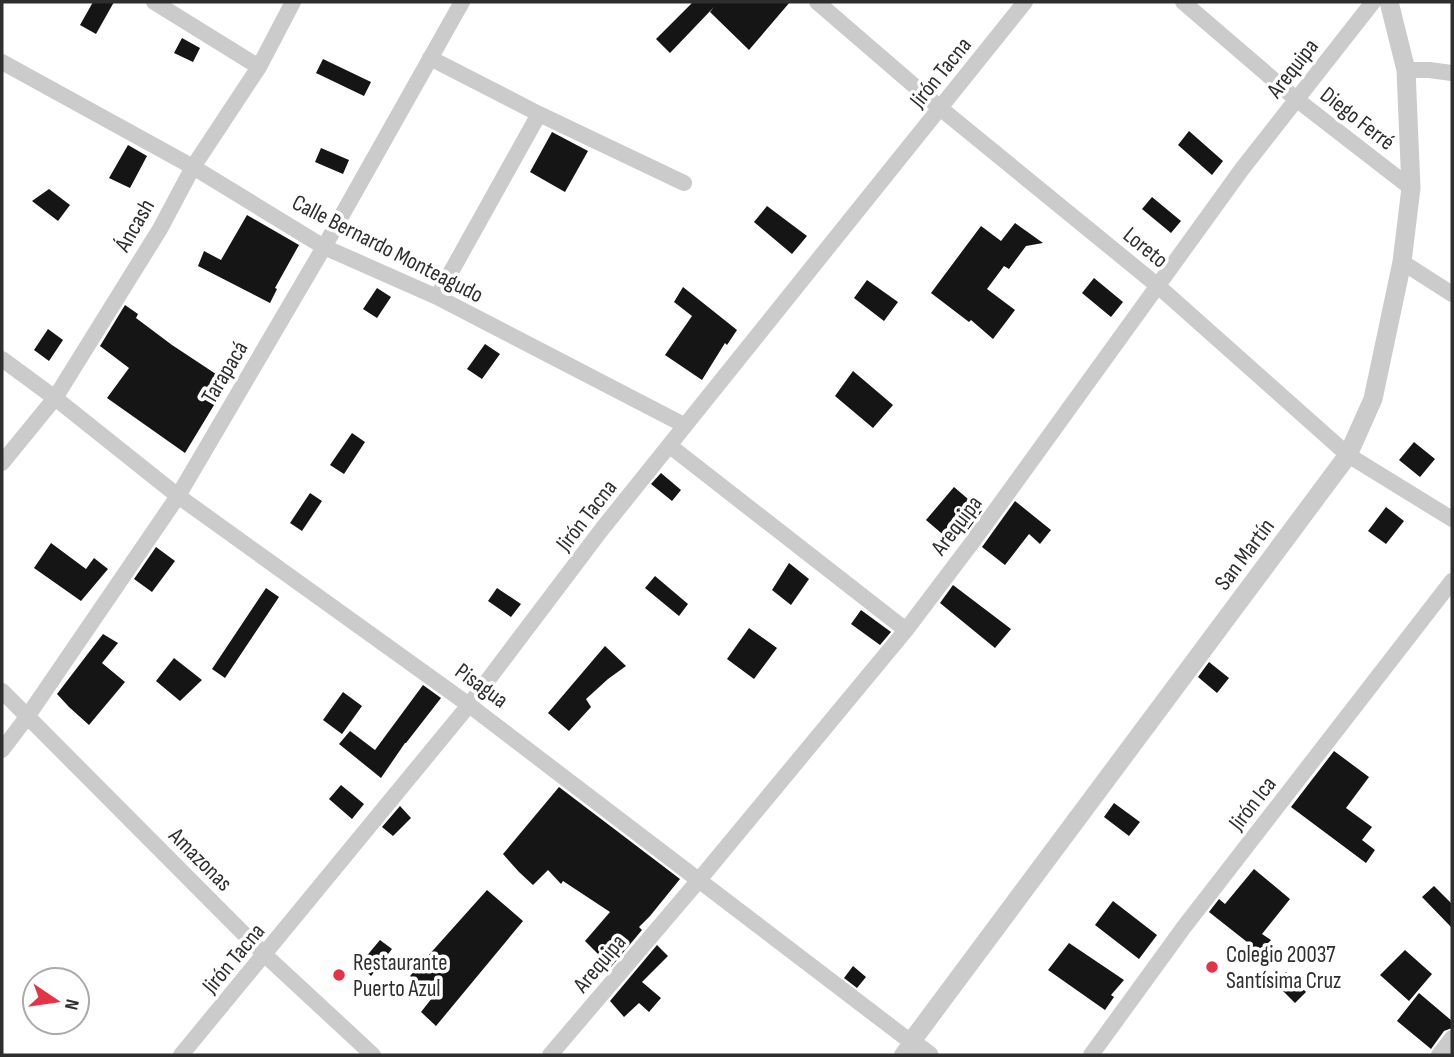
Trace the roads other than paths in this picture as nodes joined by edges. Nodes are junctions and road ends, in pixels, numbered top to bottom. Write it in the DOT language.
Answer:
graph roads {
  1 [pos="154,2"];
  2 [pos="293,2"];
  3 [pos="462,2"];
  4 [pos="817,2"];
  5 [pos="1026,2"];
  6 [pos="1183,2"];
  7 [pos="1373,2"];
  8 [pos="1389,2"];
  9 [pos="430,58"];
  10 [pos="2,62"];
  11 [pos="259,67"];
  12 [pos="1406,71"];
  13 [pos="1452,73"];
  14 [pos="1296,99"];
  15 [pos="940,108"];
  16 [pos="539,114"];
  17 [pos="193,167"];
  18 [pos="684,183"];
  19 [pos="1411,188"];
  20 [pos="324,247"];
  21 [pos="1402,262"];
  22 [pos="1158,286"];
  23 [pos="1452,293"];
  24 [pos="437,297"];
  25 [pos="2,359"];
  26 [pos="55,398"];
  27 [pos="684,425"];
  28 [pos="670,446"];
  29 [pos="1348,455"];
  30 [pos="2,463"];
  31 [pos="178,496"];
  32 [pos="1452,519"];
  33 [pos="1452,581"];
  34 [pos="906,630"];
  35 [pos="2,691"];
  36 [pos="469,705"];
  37 [pos="27,717"];
  38 [pos="2,750"];
  39 [pos="699,880"];
  40 [pos="265,955"];
  41 [pos="1452,1038"];
  42 [pos="359,1041"];
  43 [pos="907,1049"];
  44 [pos="181,1055"];
  45 [pos="348,1055"];
  46 [pos="373,1055"];
  47 [pos="550,1055"];
  48 [pos="929,1055"];
  49 [pos="1091,1055"];
  50 [pos="1439,1055"];
  1 -- 11 [label="street"];
  2 -- 11 [label="street, Áncash"];
  3 -- 9 [label="street, Tarapacá"];
  4 -- 15 [label="street, Loreto"];
  5 -- 15 [label="street, Jirón Tacna"];
  6 -- 14 [label="street, Diego Ferré"];
  7 -- 14 [label="street, Arequipa"];
  8 -- 12 [label="street, San Martín"];
  9 -- 16 [label="street"];
  9 -- 20 [label="street, Tarapacá"];
  10 -- 17 [label="street, Calle Bernardo Monteagudo"];
  11 -- 17 [label="street, Áncash"];
  12 -- 13 [label="street"];
  12 -- 19 [label="street, San Martín"];
  14 -- 19 [label="street, Diego Ferré"];
  14 -- 22 [label="street, Arequipa"];
  15 -- 22 [label="street, Loreto"];
  15 -- 27 [label="street, Jirón Tacna"];
  16 -- 18 [label="street"];
  16 -- 24 [label="street"];
  17 -- 20 [label="street, Calle Bernardo Monteagudo"];
  17 -- 26 [label="street, Áncash"];
  19 -- 21 [label="street, San Martín"];
  20 -- 24 [label="street, Calle Bernardo Monteagudo"];
  20 -- 31 [label="street, Tarapacá"];
  21 -- 23 [label="street"];
  21 -- 29 [label="street, San Martín"];
  22 -- 29 [label="street, Loreto"];
  22 -- 34 [label="street, Arequipa"];
  24 -- 27 [label="street, Calle Bernardo Monteagudo"];
  25 -- 26 [label="street, Pisagua"];
  26 -- 30 [label="street, Áncash"];
  26 -- 31 [label="street, Pisagua"];
  27 -- 28 [label="street, Jirón Tacna"];
  28 -- 34 [label="street"];
  28 -- 36 [label="street, Jirón Tacna"];
  29 -- 32 [label="street, Loreto"];
  29 -- 43 [label="street, San Martín"];
  31 -- 36 [label="street, Pisagua"];
  31 -- 37 [label="street, Tarapacá"];
  33 -- 49 [label="street, Jirón Ica"];
  34 -- 39 [label="street, Arequipa"];
  35 -- 37 [label="street, Amazonas"];
  36 -- 39 [label="street, Pisagua"];
  36 -- 40 [label="street, Jirón Tacna"];
  37 -- 38 [label="street, Tarapacá"];
  37 -- 40 [label="street, Amazonas"];
  39 -- 43 [label="street, Pisagua"];
  39 -- 47 [label="street, Arequipa"];
  40 -- 42 [label="street, Amazonas"];
  40 -- 44 [label="street, Jirón Tacna"];
  41 -- 50 [label="street"];
  42 -- 45 [label="street"];
  42 -- 46 [label="street, Amazonas"];
  43 -- 48 [label="street, Pisagua"];
}
